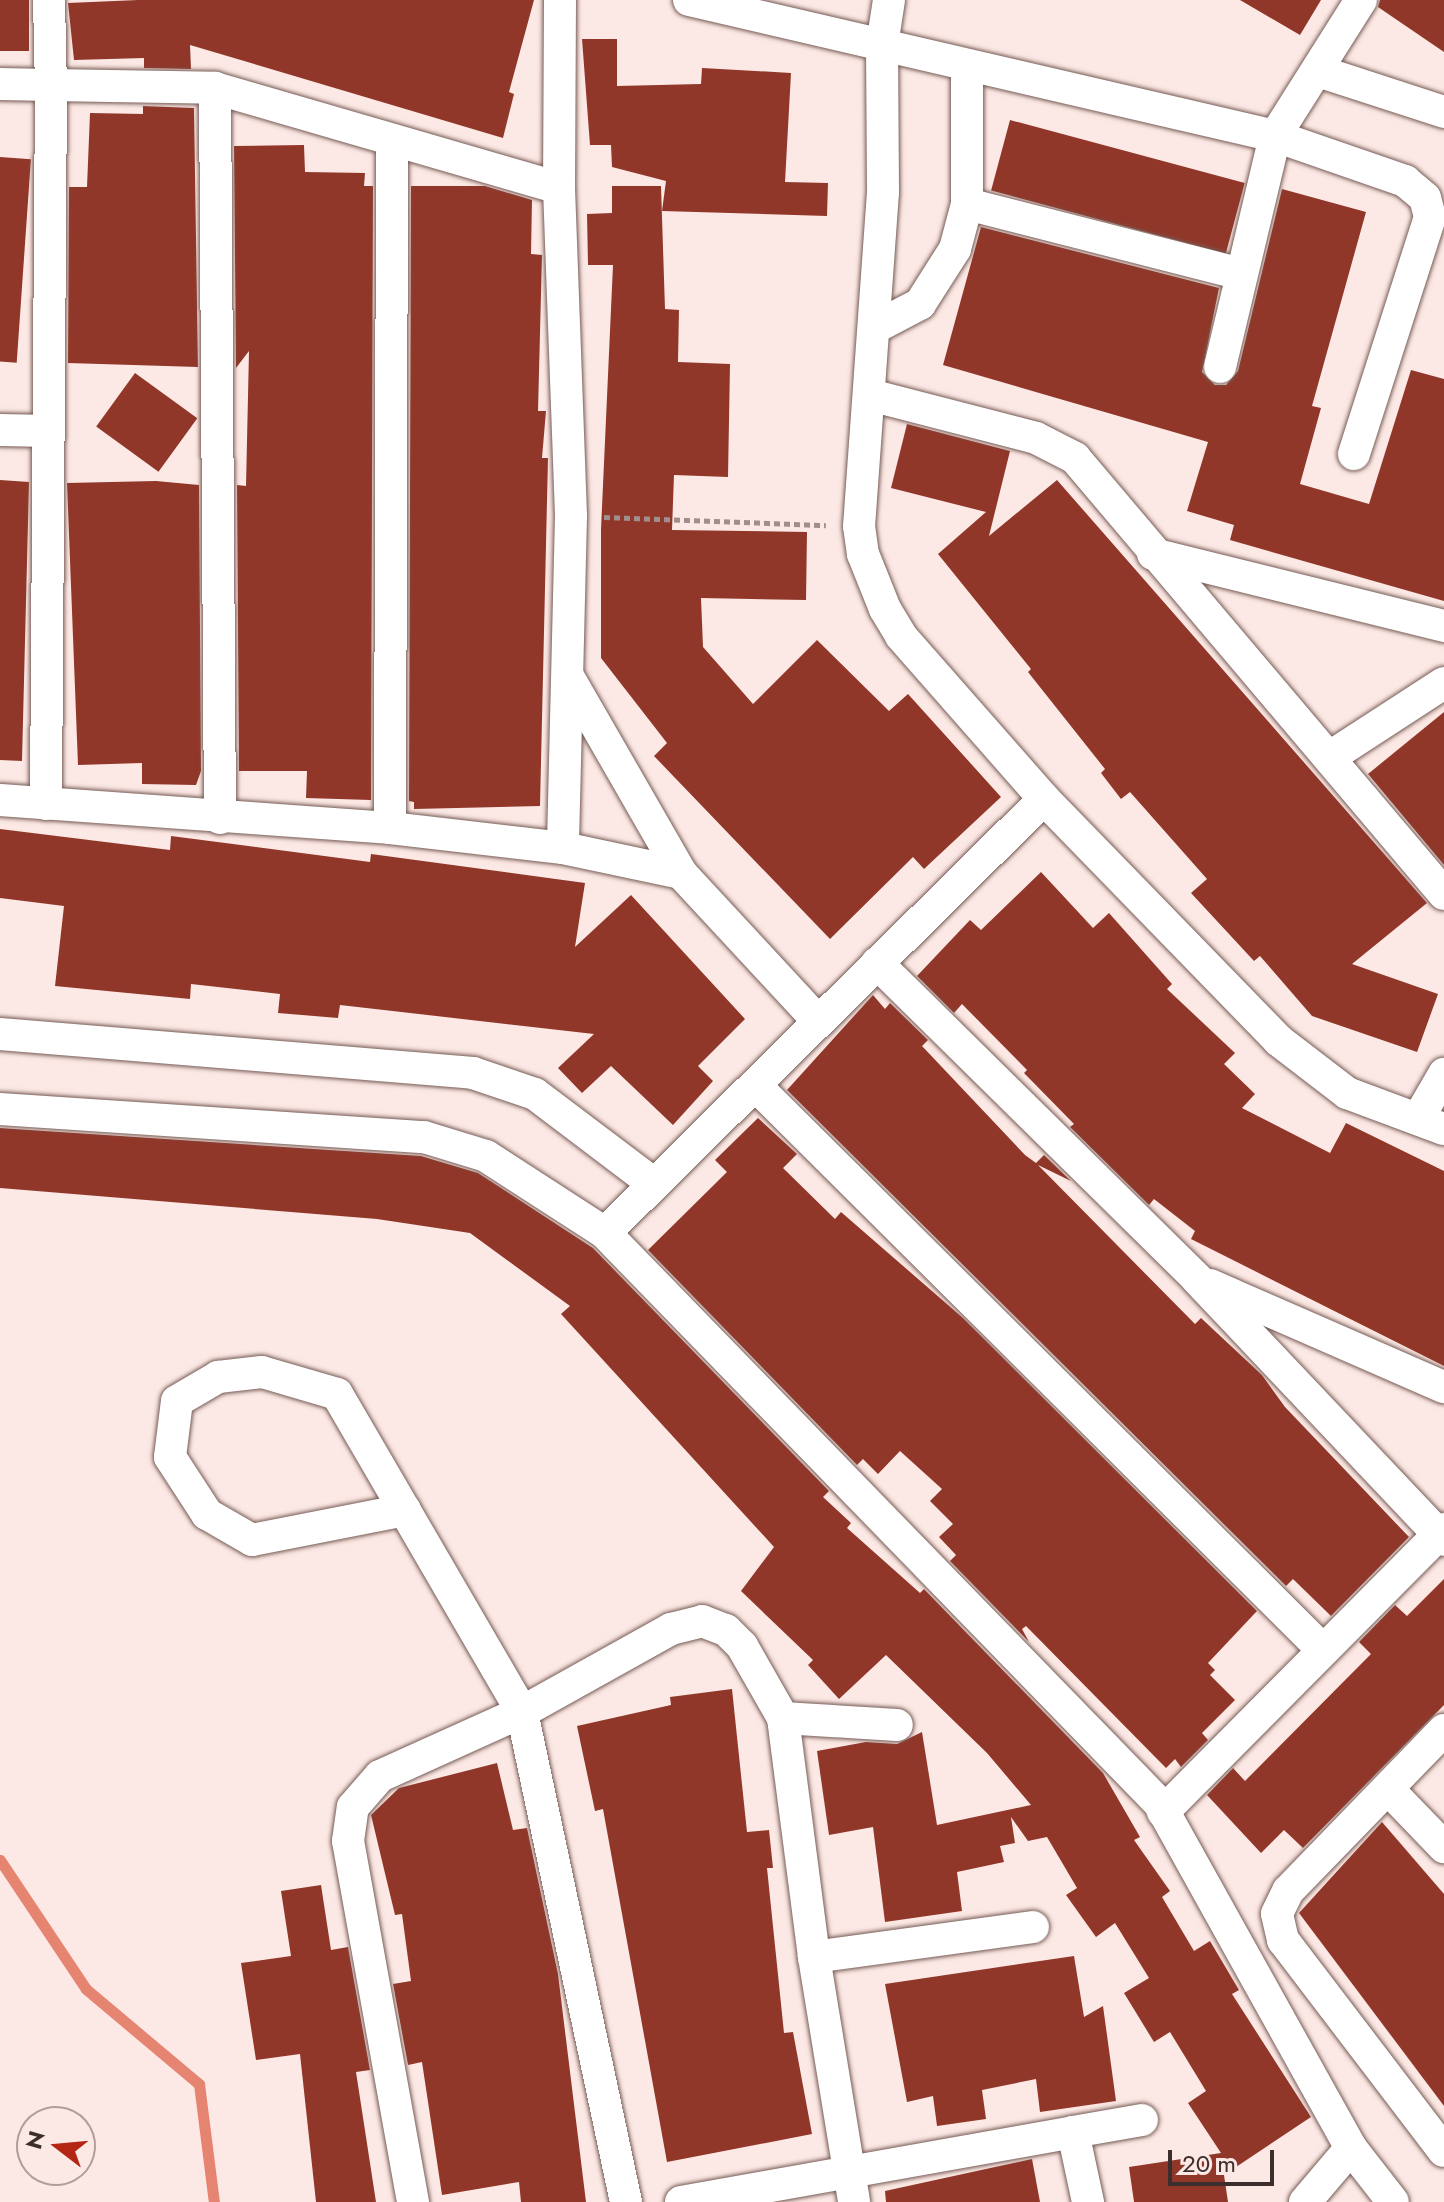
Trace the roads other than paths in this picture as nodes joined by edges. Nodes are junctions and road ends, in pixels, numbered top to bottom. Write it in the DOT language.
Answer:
graph roads {
  1 [pos="49,0"];
  2 [pos="560,0"];
  3 [pos="689,0"];
  4 [pos="889,0"];
  5 [pos="1361,0"];
  6 [pos="882,45"];
  7 [pos="967,65"];
  8 [pos="1318,71"];
  9 [pos="0,84"];
  10 [pos="51,85"];
  11 [pos="215,88"];
  12 [pos="1444,112"];
  13 [pos="1275,136"];
  14 [pos="392,143"];
  15 [pos="559,188"];
  16 [pos="967,204"];
  17 [pos="1241,274"];
  18 [pos="874,328"];
  19 [pos="1220,367"];
  20 [pos="870,395"];
  21 [pos="0,430"];
  22 [pos="46,431"];
  23 [pos="1354,454"];
  24 [pos="1153,554"];
  25 [pos="1444,626"];
  26 [pos="569,678"];
  27 [pos="1444,683"];
  28 [pos="1330,757"];
  29 [pos="1044,799"];
  30 [pos="0,800"];
  31 [pos="46,804"];
  32 [pos="220,818"];
  33 [pos="390,828"];
  34 [pos="563,848"];
  35 [pos="681,873"];
  36 [pos="1444,894"];
  37 [pos="877,963"];
  38 [pos="816,1019"];
  39 [pos="0,1034"];
  40 [pos="1444,1074"];
  41 [pos="755,1085"];
  42 [pos="0,1109"];
  43 [pos="1432,1123"];
  44 [pos="654,1184"];
  45 [pos="605,1233"];
  46 [pos="1197,1279"];
  47 [pos="1444,1387"];
  48 [pos="405,1510"];
  49 [pos="1443,1535"];
  50 [pos="1321,1648"];
  51 [pos="522,1712"];
  52 [pos="783,1718"];
  53 [pos="897,1725"];
  54 [pos="1444,1730"];
  55 [pos="1388,1789"];
  56 [pos="1163,1812"];
  57 [pos="1444,1847"];
  58 [pos="1033,1927"];
  59 [pos="814,1957"];
  60 [pos="1142,2120"];
  61 [pos="1073,2132"];
  62 [pos="1351,2148"];
  63 [pos="1444,2151"];
  64 [pos="851,2187"];
  65 [pos="413,2202"];
  66 [pos="626,2202"];
  67 [pos="681,2202"];
  68 [pos="1088,2202"];
  69 [pos="1305,2202"];
  70 [pos="1393,2202"];
  1 -- 10 [label="street"];
  2 -- 15 [label="street"];
  3 -- 6 [label="street"];
  4 -- 6 [label="street"];
  5 -- 8 [label="street"];
  6 -- 7 [label="street"];
  6 -- 18 [label="street"];
  7 -- 13 [label="street"];
  7 -- 16 [label="street"];
  8 -- 12 [label="street"];
  8 -- 13 [label="street"];
  9 -- 10 [label="street"];
  10 -- 11 [label="street"];
  10 -- 22 [label="street"];
  11 -- 14 [label="street"];
  11 -- 32 [label="street"];
  13 -- 17 [label="street"];
  13 -- 23 [label="street"];
  14 -- 15 [label="street"];
  14 -- 33 [label="street"];
  15 -- 26 [label="street"];
  16 -- 17 [label="street"];
  16 -- 18 [label="street"];
  17 -- 19 [label="street"];
  18 -- 20 [label="street"];
  20 -- 24 [label="street"];
  20 -- 29 [label="street"];
  21 -- 22 [label="street"];
  22 -- 31 [label="street"];
  24 -- 25 [label="street"];
  24 -- 28 [label="street"];
  26 -- 34 [label="street"];
  26 -- 35 [label="street"];
  27 -- 28 [label="street"];
  28 -- 36 [label="street"];
  29 -- 37 [label="street"];
  29 -- 43 [label="street"];
  30 -- 31 [label="street"];
  31 -- 32 [label="street"];
  32 -- 33 [label="street"];
  33 -- 34 [label="street"];
  34 -- 35 [label="street"];
  35 -- 38 [label="street"];
  37 -- 38 [label="street"];
  37 -- 46 [label="street"];
  38 -- 41 [label="street"];
  39 -- 44 [label="street"];
  40 -- 43 [label="street"];
  41 -- 44 [label="street"];
  41 -- 50 [label="street"];
  42 -- 45 [label="street"];
  44 -- 45 [label="street"];
  45 -- 56 [label="street"];
  46 -- 47 [label="street"];
  46 -- 49 [label="street"];
  48 -- 48 [label="street"];
  48 -- 51 [label="street"];
  49 -- 50 [label="street"];
  50 -- 56 [label="street"];
  51 -- 52 [label="street"];
  51 -- 65 [label="street"];
  51 -- 66 [label="street"];
  52 -- 53 [label="street"];
  52 -- 59 [label="street"];
  54 -- 55 [label="street"];
  55 -- 57 [label="street"];
  55 -- 63 [label="street"];
  56 -- 62 [label="street"];
  58 -- 59 [label="street"];
  59 -- 64 [label="street"];
  60 -- 61 [label="street"];
  61 -- 64 [label="street"];
  61 -- 68 [label="street"];
  62 -- 69 [label="street"];
  62 -- 70 [label="street"];
  64 -- 67 [label="street"];
}
